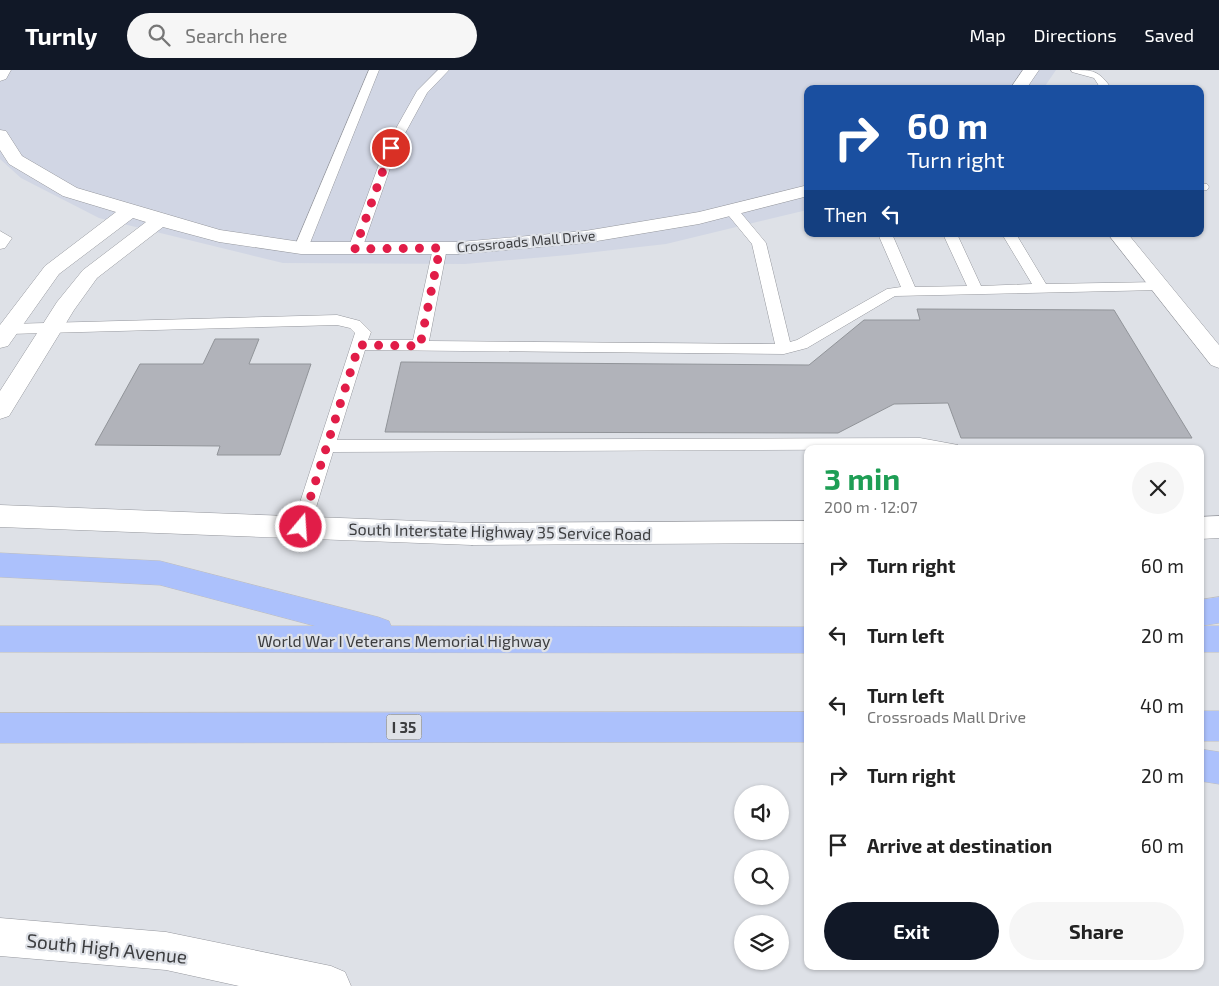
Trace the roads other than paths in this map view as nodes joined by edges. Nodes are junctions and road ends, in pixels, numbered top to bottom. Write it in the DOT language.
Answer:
graph roads {
  1 [pos="3,70"];
  2 [pos="374,70"];
  3 [pos="444,70"];
  4 [pos="1031,70"];
  5 [pos="1076,70"];
  6 [pos="0,76"];
  7 [pos="1021,85"];
  8 [pos="1104,85"];
  9 [pos="0,135"];
  10 [pos="804,191"];
  11 [pos="731,210"];
  12 [pos="130,211"];
  13 [pos="160,220"];
  14 [pos="0,235"];
  15 [pos="886,237"];
  16 [pos="951,237"];
  17 [pos="1011,237"];
  18 [pos="1120,237"];
  19 [pos="0,245"];
  20 [pos="301,248"];
  21 [pos="440,248"];
  22 [pos="355,249"];
  23 [pos="1159,286"];
  24 [pos="1042,288"];
  25 [pos="976,290"];
  26 [pos="910,291"];
  27 [pos="52,328"];
  28 [pos="4,335"];
  29 [pos="1212,342"];
  30 [pos="359,345"];
  31 [pos="420,346"];
  32 [pos="784,349"];
  33 [pos="1219,360"];
  34 [pos="0,410"];
  35 [pos="926,445"];
  36 [pos="327,446"];
  37 [pos="0,516"];
  38 [pos="301,527"];
  39 [pos="1219,527"];
  40 [pos="1204,528"];
  41 [pos="804,532"];
  42 [pos="0,566"];
  43 [pos="1219,610"];
  44 [pos="1204,612"];
  45 [pos="0,639"];
  46 [pos="1204,639"];
  47 [pos="1219,639"];
  48 [pos="416,640"];
  49 [pos="804,640"];
  50 [pos="1204,726"];
  51 [pos="1219,726"];
  52 [pos="804,727"];
  53 [pos="0,728"];
  54 [pos="1204,766"];
  55 [pos="1219,768"];
  56 [pos="0,937"];
  57 [pos="331,986"];
  1 -- 6 [label="street"];
  2 -- 20 [label="lane"];
  3 -- 22 [label="lane"];
  4 -- 7 [label="street"];
  5 -- 8 [label="lane"];
  9 -- 12 [label="street, Crossroads Mall Drive"];
  10 -- 11 [label="street, Crossroads Mall Drive"];
  11 -- 21 [label="street, Crossroads Mall Drive"];
  11 -- 32 [label="lane"];
  12 -- 13 [label="street, Crossroads Mall Drive"];
  12 -- 28 [label="street"];
  13 -- 20 [label="street, Crossroads Mall Drive"];
  13 -- 27 [label="street"];
  14 -- 19 [label="lane"];
  15 -- 26 [label="lane"];
  16 -- 25 [label="lane"];
  17 -- 24 [label="lane"];
  18 -- 23 [label="street"];
  20 -- 22 [label="street, Crossroads Mall Drive"];
  21 -- 22 [label="street, Crossroads Mall Drive"];
  21 -- 31 [label="lane"];
  23 -- 24 [label="lane"];
  23 -- 29 [label="street"];
  24 -- 25 [label="lane"];
  25 -- 26 [label="lane"];
  26 -- 32 [label="lane"];
  27 -- 28 [label="lane"];
  27 -- 30 [label="lane"];
  27 -- 34 [label="street"];
  29 -- 33 [label="street"];
  30 -- 31 [label="lane"];
  30 -- 36 [label="lane"];
  31 -- 32 [label="lane"];
  35 -- 36 [label="lane"];
  36 -- 38 [label="lane"];
  37 -- 38 [label="street, South Interstate Highway 35 Service Road"];
  38 -- 41 [label="street, South Interstate Highway 35 Service Road"];
  39 -- 40 [label="street"];
  42 -- 48 [label="highway"];
  43 -- 44 [label="highway"];
  45 -- 48 [label="highway, World War I Veterans Memorial Highway"];
  46 -- 47 [label="highway"];
  48 -- 49 [label="highway, World War I Veterans Memorial Highway"];
  50 -- 51 [label="highway"];
  52 -- 53 [label="highway, I 35"];
  54 -- 55 [label="highway"];
  56 -- 57 [label="street, South High Avenue"];
}
